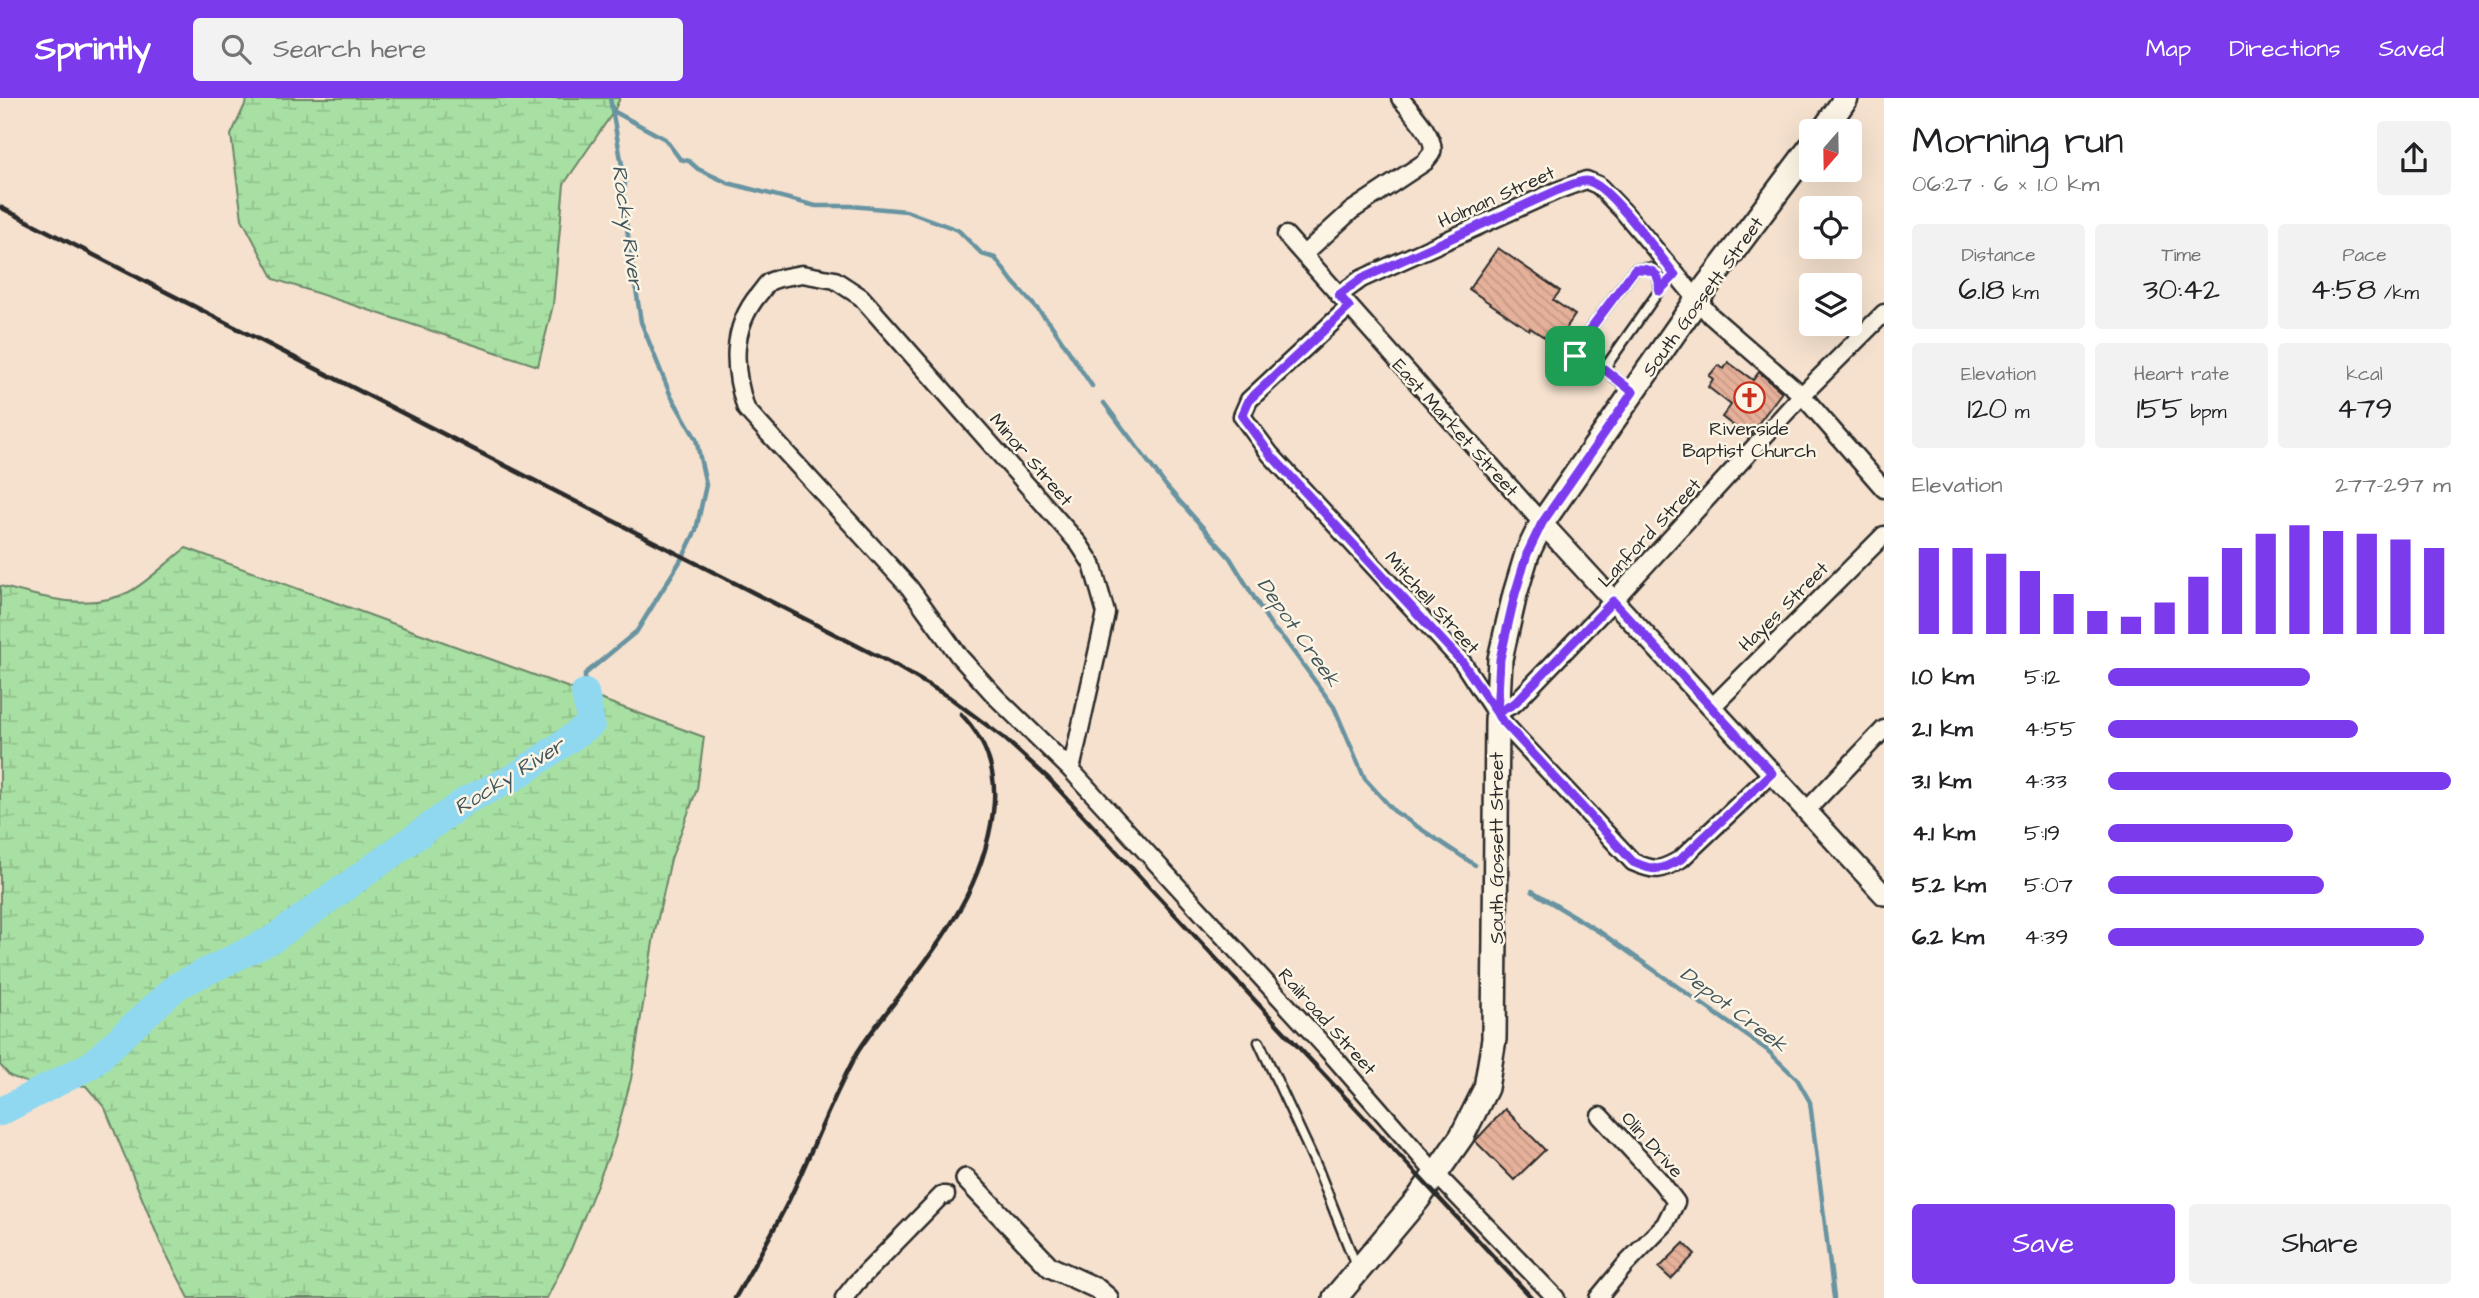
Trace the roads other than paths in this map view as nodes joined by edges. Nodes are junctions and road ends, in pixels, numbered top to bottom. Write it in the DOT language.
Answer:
graph roads {
  1 [pos="1400,98"];
  2 [pos="1846,98"];
  3 [pos="1853,98"];
  4 [pos="1832,119"];
  5 [pos="1834,119"];
  6 [pos="1799,163"];
  7 [pos="1286,235"];
  8 [pos="1304,254"];
  9 [pos="1675,275"];
  10 [pos="1659,291"];
  11 [pos="1697,300"];
  12 [pos="1344,301"];
  13 [pos="1884,313"];
  14 [pos="1604,369"];
  15 [pos="1633,392"];
  16 [pos="1802,395"];
  17 [pos="1884,488"];
  18 [pos="1542,523"];
  19 [pos="1884,535"];
  20 [pos="1613,601"];
  21 [pos="1711,708"];
  22 [pos="1497,713"];
  23 [pos="1884,729"];
  24 [pos="1071,770"];
  25 [pos="1772,773"];
  26 [pos="1807,811"];
  27 [pos="1884,895"];
  28 [pos="1259,1042"];
  29 [pos="1600,1116"];
  30 [pos="1436,1174"];
  31 [pos="966,1179"];
  32 [pos="946,1195"];
  33 [pos="1358,1270"];
  34 [pos="844,1298"];
  35 [pos="1108,1298"];
  36 [pos="1335,1298"];
  37 [pos="1556,1298"];
  38 [pos="1598,1298"];
  1 -- 8 [label="street"];
  2 -- 4 [label="main road"];
  3 -- 5 [label="main road"];
  6 -- 11 [label="main road, South Gossett Street"];
  7 -- 8 [label="street, East Market Street"];
  8 -- 12 [label="street, East Market Street"];
  9 -- 10 [label="lane"];
  9 -- 11 [label="street, Holman Street"];
  9 -- 12 [label="street, Holman Street"];
  10 -- 14 [label="lane"];
  10 -- 14 [label="lane"];
  11 -- 15 [label="main road, South Gossett Street"];
  11 -- 16 [label="street, Holman Street"];
  12 -- 18 [label="street, East Market Street"];
  12 -- 22 [label="street, Mitchell Street"];
  13 -- 16 [label="street, Lanford Street"];
  14 -- 15 [label="lane"];
  15 -- 18 [label="main road, South Gossett Street"];
  16 -- 17 [label="street, Holman Street"];
  16 -- 20 [label="street, Lanford Street"];
  18 -- 20 [label="street, East Market Street"];
  18 -- 22 [label="main road, South Gossett Street"];
  19 -- 21 [label="street, Hayes Street"];
  20 -- 21 [label="street, East Market Street"];
  20 -- 22 [label="street, Lanford Street"];
  21 -- 25 [label="street, East Market Street"];
  22 -- 25 [label="street, Mitchell Street"];
  22 -- 30 [label="main road, South Gossett Street"];
  23 -- 26 [label="street"];
  24 -- 24 [label="street, Minor Street"];
  24 -- 30 [label="street, Railroad Street"];
  25 -- 26 [label="street, East Market Street"];
  26 -- 27 [label="street, East Market Street"];
  28 -- 33 [label="lane"];
  29 -- 38 [label="street, Olin Drive"];
  30 -- 33 [label="main road, South Gossett Street"];
  30 -- 37 [label="street, Railroad Street"];
  31 -- 35 [label="street"];
  32 -- 34 [label="street"];
  33 -- 36 [label="main road, South Gossett Street"];
}
